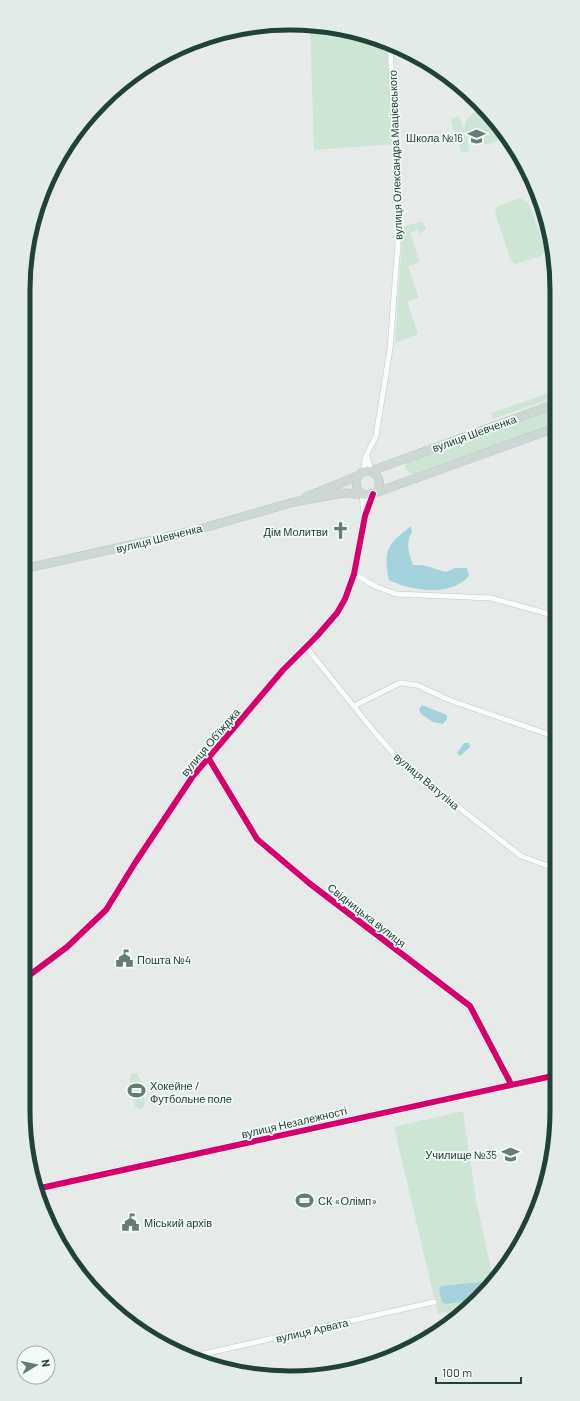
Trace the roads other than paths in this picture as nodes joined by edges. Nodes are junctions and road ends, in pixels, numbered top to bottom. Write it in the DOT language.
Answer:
graph roads {
  1 [pos="390,51"];
  2 [pos="550,406"];
  3 [pos="550,430"];
  4 [pos="366,472"];
  5 [pos="374,493"];
  6 [pos="363,494"];
  7 [pos="294,502"];
  8 [pos="365,516"];
  9 [pos="30,567"];
  10 [pos="354,574"];
  11 [pos="550,614"];
  12 [pos="306,647"];
  13 [pos="354,706"];
  14 [pos="550,735"];
  15 [pos="208,759"];
  16 [pos="550,867"];
  17 [pos="30,975"];
  18 [pos="550,1076"];
  19 [pos="511,1084"];
  20 [pos="42,1187"];
  21 [pos="434,1302"];
  22 [pos="200,1355"];
  1 -- 4 [label="street, вулиця Олександра Мацієвського"];
  2 -- 4 [label="main road, вулиця Шевченка"];
  3 -- 5 [label="main road, вулиця Шевченка"];
  4 -- 5 [label="main road"];
  4 -- 6 [label="main road"];
  4 -- 7 [label="main road, вулиця Шевченка"];
  5 -- 6 [label="main road"];
  5 -- 8 [label="street, вулиця Обʼїжджа"];
  6 -- 7 [label="main road, вулиця Шевченка"];
  6 -- 8 [label="street, вулиця Обʼїжджа"];
  7 -- 9 [label="main road, вулиця Шевченка"];
  8 -- 10 [label="street, вулиця Обʼїжджа"];
  10 -- 11 [label="street"];
  10 -- 12 [label="street, вулиця Обʼїжджа"];
  12 -- 13 [label="street, вулиця Ватутіна"];
  12 -- 15 [label="street, вулиця Обʼїжджа"];
  13 -- 14 [label="street"];
  13 -- 16 [label="street, вулиця Ватутіна"];
  15 -- 17 [label="street, вулиця Обʼїжджа"];
  15 -- 19 [label="street, Свідницька вулиця"];
  18 -- 19 [label="street, вулиця Незалежності"];
  19 -- 20 [label="street, вулиця Незалежності"];
  21 -- 22 [label="street, вулиця Арвата"];
}
